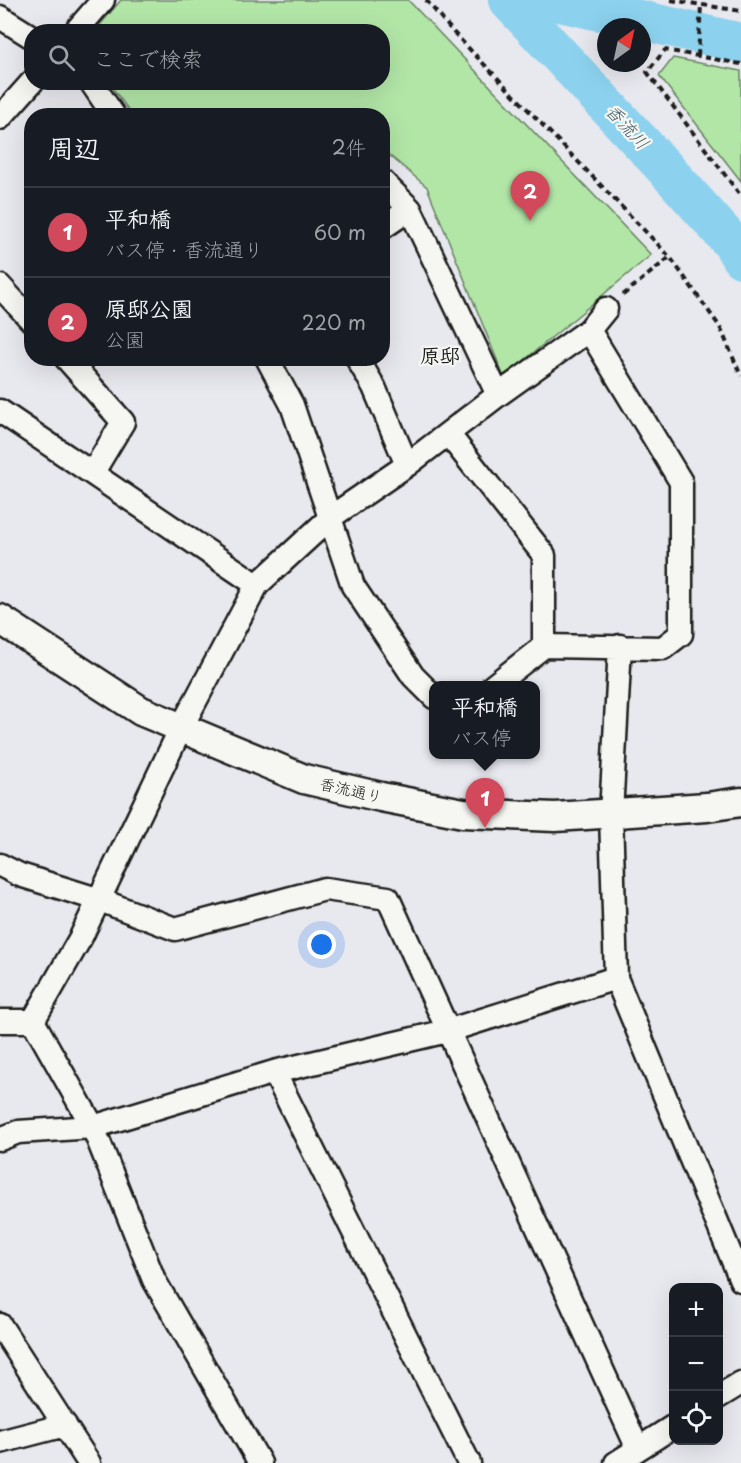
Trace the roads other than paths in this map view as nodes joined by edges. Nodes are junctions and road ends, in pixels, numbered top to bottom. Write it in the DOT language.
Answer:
graph roads {
  1 [pos="103,0"];
  2 [pos="0,17"];
  3 [pos="82,24"];
  4 [pos="24,32"];
  5 [pos="25,90"];
  6 [pos="96,90"];
  7 [pos="109,108"];
  8 [pos="0,118"];
  9 [pos="390,189"];
  10 [pos="410,209"];
  11 [pos="390,223"];
  12 [pos="0,286"];
  13 [pos="606,309"];
  14 [pos="24,312"];
  15 [pos="589,330"];
  16 [pos="73,366"];
  17 [pos="271,366"];
  18 [pos="362,366"];
  19 [pos="498,395"];
  20 [pos="0,411"];
  21 [pos="449,435"];
  22 [pos="407,465"];
  23 [pos="93,472"];
  24 [pos="332,517"];
  25 [pos="257,585"];
  26 [pos="0,619"];
  27 [pos="620,645"];
  28 [pos="544,646"];
  29 [pos="499,681"];
  30 [pos="429,692"];
  31 [pos="181,728"];
  32 [pos="741,802"];
  33 [pos="611,814"];
  34 [pos="0,865"];
  35 [pos="100,900"];
  36 [pos="616,978"];
  37 [pos="0,1021"];
  38 [pos="33,1021"];
  39 [pos="447,1031"];
  40 [pos="274,1072"];
  41 [pos="93,1127"];
  42 [pos="0,1139"];
  43 [pos="741,1280"];
  44 [pos="0,1325"];
  45 [pos="741,1383"];
  46 [pos="723,1394"];
  47 [pos="64,1425"];
  48 [pos="669,1429"];
  49 [pos="0,1442"];
  50 [pos="638,1449"];
  51 [pos="89,1463"];
  52 [pos="260,1463"];
  53 [pos="469,1463"];
  54 [pos="616,1463"];
  1 -- 3 [label="street"];
  2 -- 4 [label="street"];
  5 -- 8 [label="street"];
  6 -- 7 [label="street"];
  9 -- 10 [label="street"];
  10 -- 11 [label="street"];
  10 -- 19 [label="street"];
  12 -- 14 [label="street"];
  13 -- 15 [label="street"];
  15 -- 19 [label="street"];
  15 -- 27 [label="street"];
  16 -- 23 [label="street"];
  17 -- 24 [label="street"];
  18 -- 22 [label="street"];
  19 -- 21 [label="street"];
  20 -- 23 [label="street"];
  21 -- 22 [label="street"];
  21 -- 28 [label="street"];
  22 -- 24 [label="street"];
  23 -- 25 [label="street"];
  24 -- 25 [label="street"];
  24 -- 30 [label="street"];
  25 -- 31 [label="street"];
  26 -- 31 [label="street, 香流通り"];
  27 -- 28 [label="street"];
  27 -- 33 [label="street"];
  28 -- 29 [label="street"];
  31 -- 33 [label="street, 香流通り"];
  31 -- 35 [label="street"];
  32 -- 33 [label="street, 香流通り"];
  33 -- 36 [label="street"];
  34 -- 35 [label="street"];
  35 -- 38 [label="street"];
  35 -- 39 [label="street"];
  36 -- 39 [label="street"];
  36 -- 43 [label="street"];
  37 -- 38 [label="street"];
  38 -- 41 [label="street"];
  39 -- 40 [label="street"];
  39 -- 50 [label="street"];
  40 -- 41 [label="street"];
  40 -- 53 [label="street"];
  41 -- 42 [label="street"];
  41 -- 52 [label="street"];
  44 -- 47 [label="street"];
  45 -- 46 [label="street"];
  47 -- 49 [label="street"];
  47 -- 51 [label="street"];
  48 -- 50 [label="street"];
  50 -- 54 [label="street"];
}
